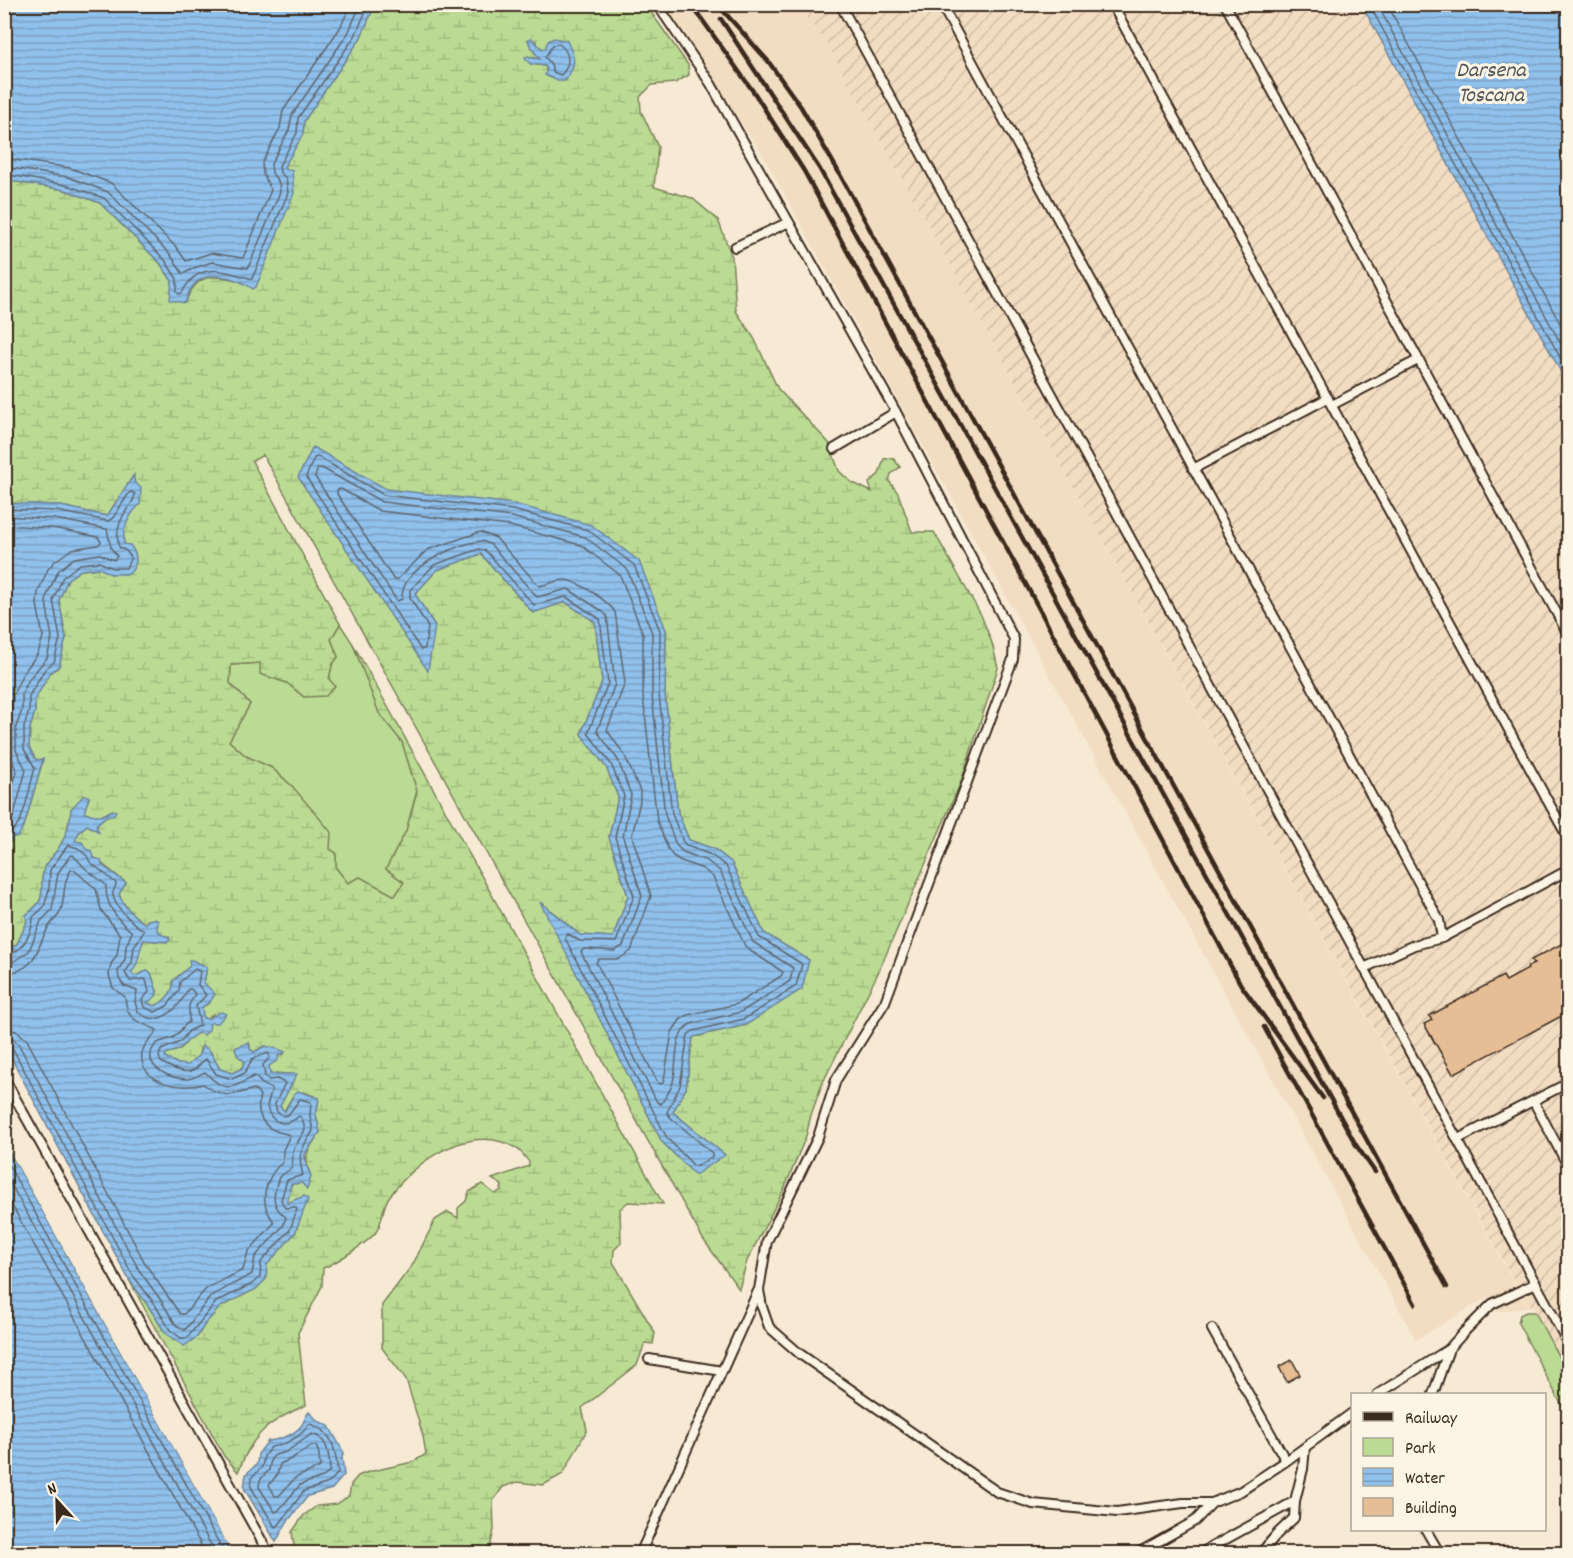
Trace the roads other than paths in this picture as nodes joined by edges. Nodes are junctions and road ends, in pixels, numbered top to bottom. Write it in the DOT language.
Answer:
graph roads {
  1 [pos="657,4"];
  2 [pos="840,4"];
  3 [pos="941,4"];
  4 [pos="1112,4"];
  5 [pos="1225,4"];
  6 [pos="789,222"];
  7 [pos="735,247"];
  8 [pos="1418,360"];
  9 [pos="1330,401"];
  10 [pos="896,411"];
  11 [pos="834,449"];
  12 [pos="1193,469"];
  13 [pos="1569,634"];
  14 [pos="1569,838"];
  15 [pos="1565,872"];
  16 [pos="1569,885"];
  17 [pos="1442,938"];
  18 [pos="1364,969"];
  19 [pos="4,1078"];
  20 [pos="1569,1083"];
  21 [pos="1534,1102"];
  22 [pos="1458,1139"];
  23 [pos="1569,1166"];
  24 [pos="1536,1283"];
  25 [pos="759,1290"];
  26 [pos="1212,1329"];
  27 [pos="1569,1343"];
  28 [pos="1449,1349"];
  29 [pos="649,1359"];
  30 [pos="722,1371"];
  31 [pos="1381,1393"];
  32 [pos="1434,1393"];
  33 [pos="1351,1414"];
  34 [pos="1305,1447"];
  35 [pos="1286,1461"];
  36 [pos="1295,1501"];
  37 [pos="1212,1503"];
  38 [pos="1427,1531"];
  39 [pos="269,1554"];
  40 [pos="640,1554"];
  41 [pos="1136,1554"];
  42 [pos="1199,1554"];
  43 [pos="1260,1554"];
  44 [pos="1440,1554"];
  1 -- 6 [label="lane"];
  2 -- 18 [label="lane"];
  3 -- 12 [label="lane"];
  4 -- 9 [label="lane"];
  5 -- 8 [label="lane"];
  6 -- 7 [label="lane"];
  6 -- 10 [label="lane"];
  8 -- 9 [label="lane"];
  8 -- 13 [label="lane"];
  9 -- 12 [label="lane"];
  9 -- 14 [label="lane"];
  10 -- 11 [label="lane"];
  10 -- 25 [label="lane"];
  12 -- 17 [label="lane"];
  15 -- 16 [label="lane"];
  15 -- 17 [label="lane"];
  17 -- 18 [label="lane"];
  18 -- 22 [label="lane"];
  19 -- 39 [label="lane"];
  20 -- 21 [label="lane"];
  21 -- 22 [label="lane"];
  21 -- 23 [label="lane"];
  22 -- 24 [label="lane"];
  24 -- 27 [label="lane"];
  24 -- 28 [label="lane"];
  25 -- 30 [label="lane"];
  25 -- 37 [label="lane"];
  26 -- 35 [label="lane"];
  28 -- 31 [label="lane"];
  28 -- 32 [label="lane"];
  29 -- 30 [label="lane"];
  30 -- 40 [label="lane"];
  33 -- 34 [label="lane"];
  34 -- 35 [label="lane"];
  34 -- 36 [label="lane"];
  35 -- 37 [label="lane"];
  36 -- 42 [label="lane"];
  36 -- 43 [label="lane"];
  37 -- 41 [label="lane"];
  38 -- 44 [label="lane"];
}
